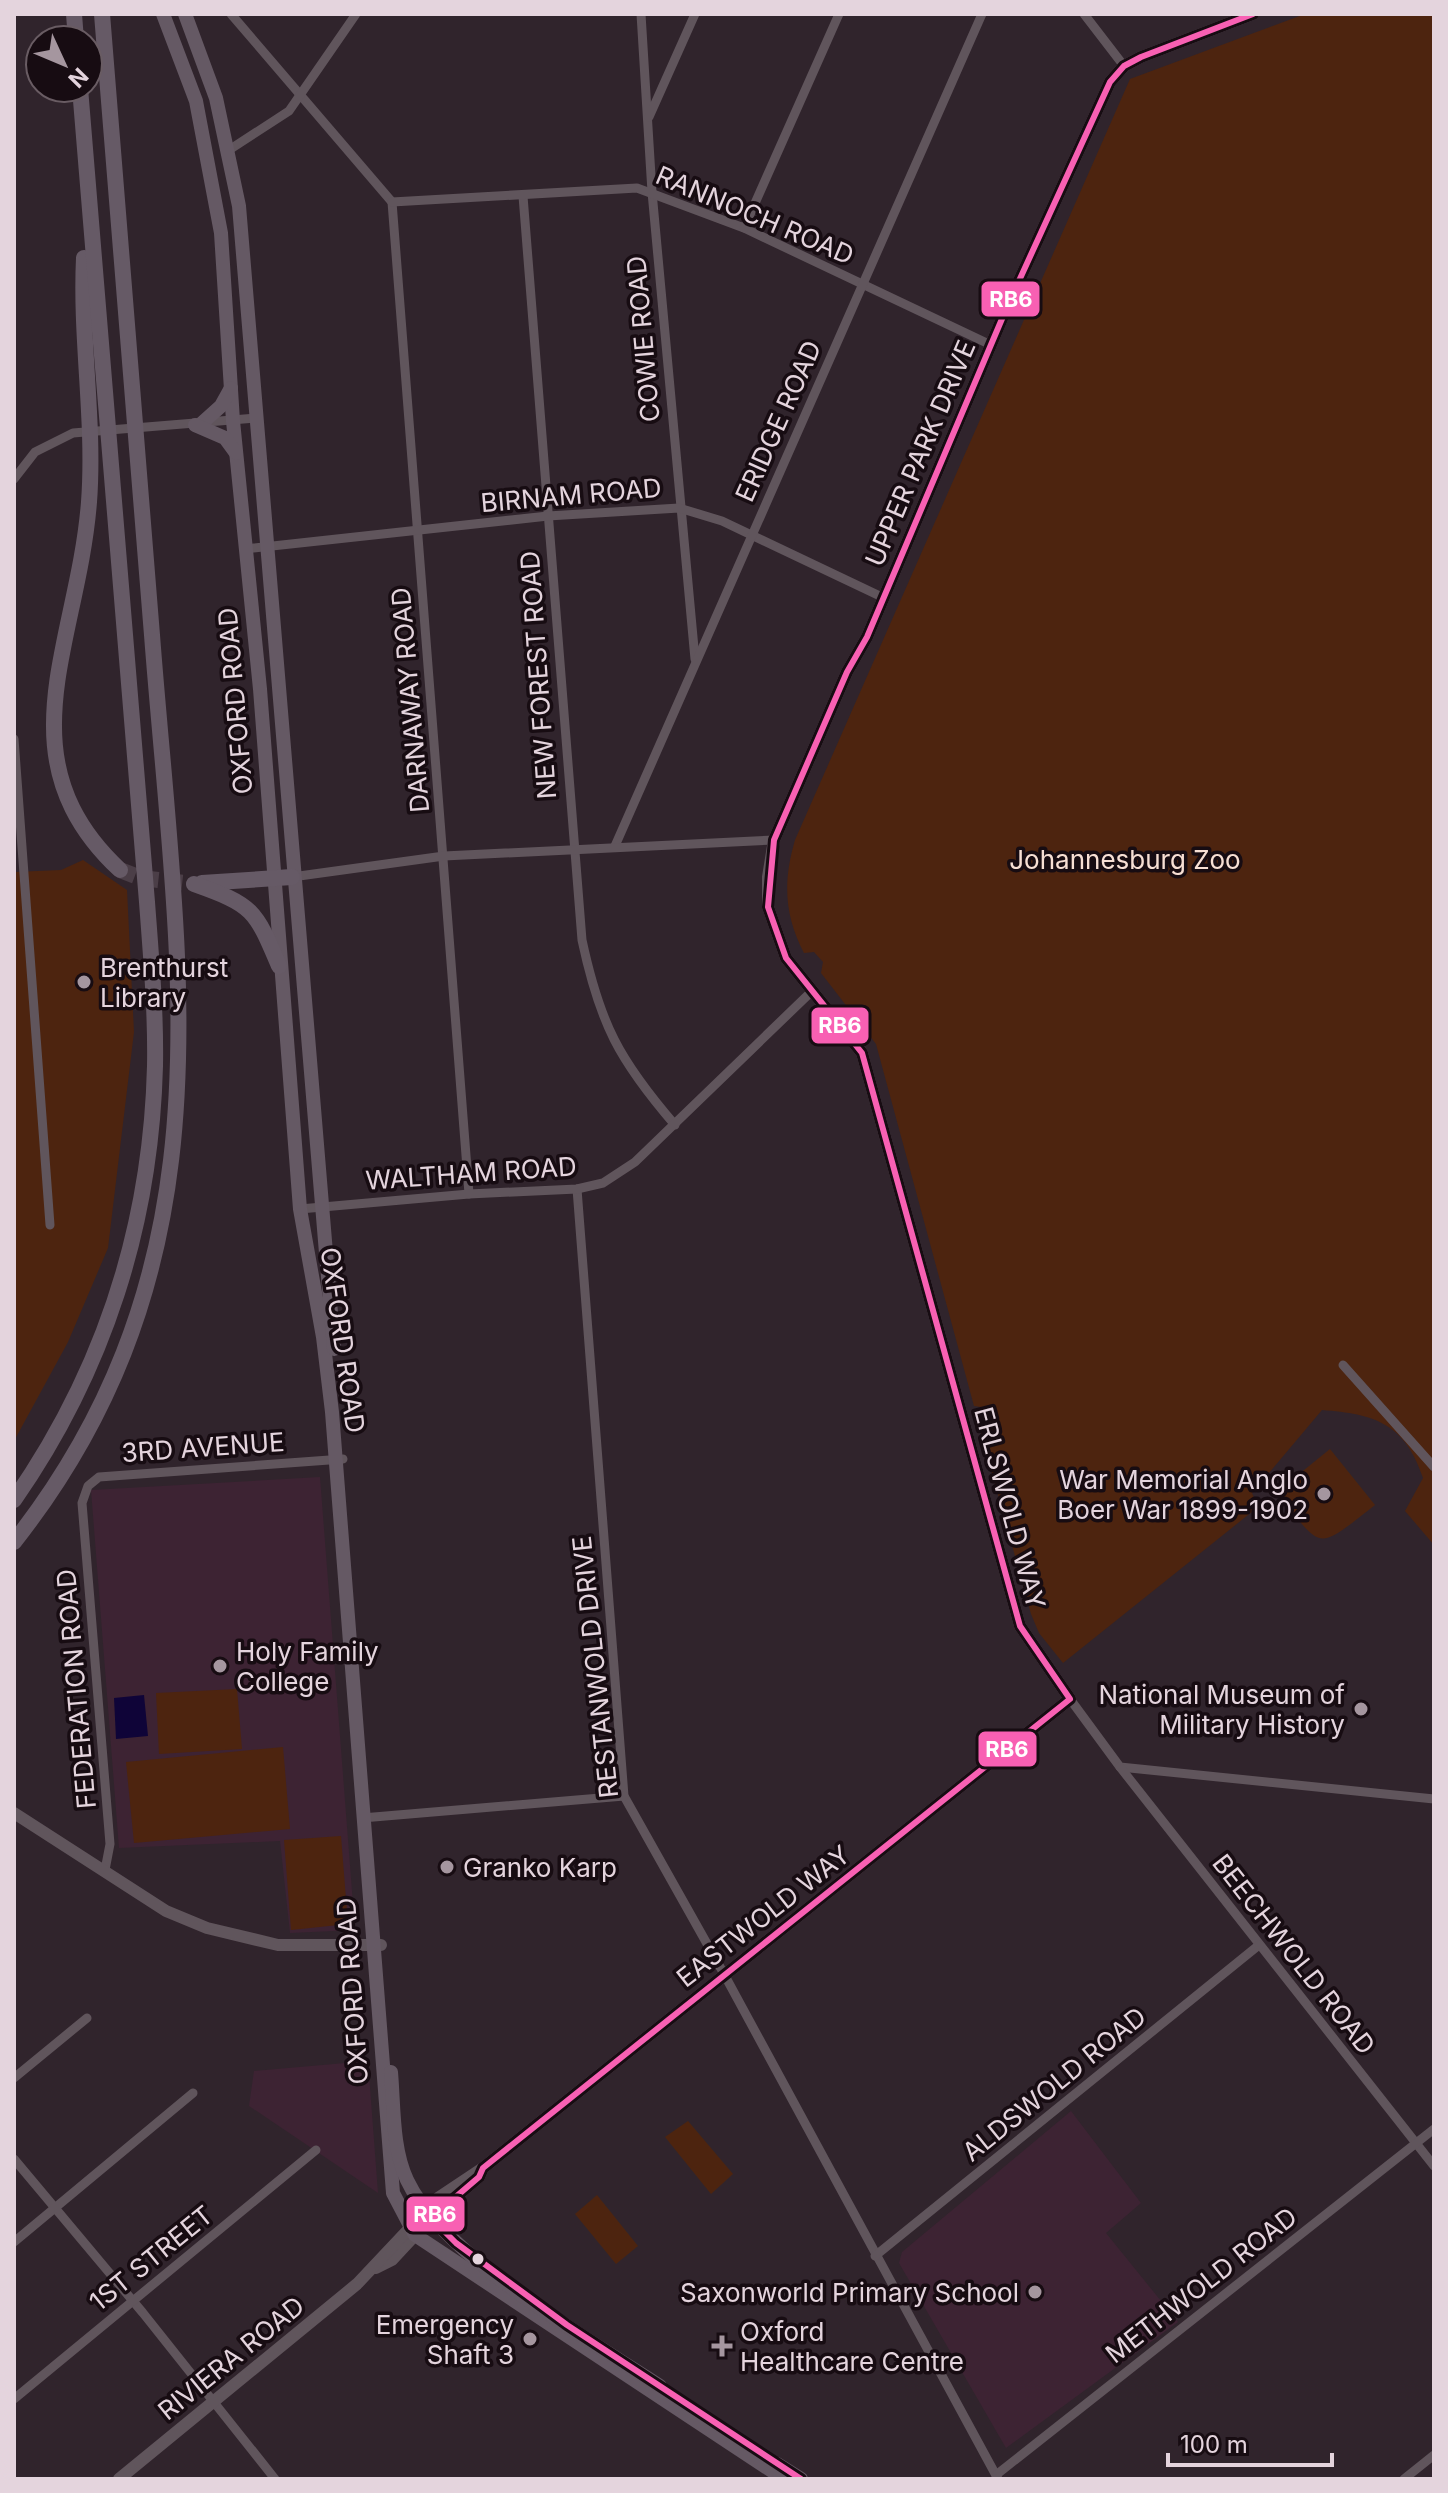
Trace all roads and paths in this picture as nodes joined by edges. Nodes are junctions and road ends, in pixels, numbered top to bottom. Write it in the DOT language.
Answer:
graph roads {
  1 [pos="102,14"];
  2 [pos="163,14"];
  3 [pos="185,14"];
  4 [pos="231,14"];
  5 [pos="356,14"];
  6 [pos="641,14"];
  7 [pos="695,14"];
  8 [pos="839,14"];
  9 [pos="982,14"];
  10 [pos="1084,14"];
  11 [pos="1253,14"];
  12 [pos="1124,66"];
  13 [pos="302,96"];
  14 [pos="81,104"];
  15 [pos="648,120"];
  16 [pos="229,150"];
  17 [pos="652,192"];
  18 [pos="523,196"];
  19 [pos="392,202"];
  20 [pos="744,228"];
  21 [pos="862,285"];
  22 [pos="991,345"];
  23 [pos="233,384"];
  24 [pos="95,398"];
  25 [pos="257,418"];
  26 [pos="233,421"];
  27 [pos="198,424"];
  28 [pos="236,453"];
  29 [pos="14,479"];
  30 [pos="679,508"];
  31 [pos="548,516"];
  32 [pos="418,533"];
  33 [pos="752,535"];
  34 [pos="267,546"];
  35 [pos="245,549"];
  36 [pos="882,597"];
  37 [pos="695,659"];
  38 [pos="14,739"];
  39 [pos="774,840"];
  40 [pos="615,846"];
  41 [pos="573,849"];
  42 [pos="444,856"];
  43 [pos="120,870"];
  44 [pos="292,877"];
  45 [pos="274,878"];
  46 [pos="279,966"];
  47 [pos="811,992"];
  48 [pos="675,1125"];
  49 [pos="577,1189"];
  50 [pos="469,1194"];
  51 [pos="321,1207"];
  52 [pos="300,1209"];
  53 [pos="50,1225"];
  54 [pos="1343,1365"];
  55 [pos="339,1460"];
  56 [pos="1434,1467"];
  57 [pos="14,1500"];
  58 [pos="82,1503"];
  59 [pos="14,1542"];
  60 [pos="1070,1699"];
  61 [pos="1120,1767"];
  62 [pos="624,1796"];
  63 [pos="1434,1799"];
  64 [pos="14,1813"];
  65 [pos="366,1817"];
  66 [pos="105,1870"];
  67 [pos="1259,1945"];
  68 [pos="376,1946"];
  69 [pos="724,1974"];
  70 [pos="87,2018"];
  71 [pos="14,2078"];
  72 [pos="193,2093"];
  73 [pos="1434,2129"];
  74 [pos="1416,2143"];
  75 [pos="316,2150"];
  76 [pos="14,2159"];
  77 [pos="1434,2166"];
  78 [pos="56,2208"];
  79 [pos="428,2213"];
  80 [pos="411,2231"];
  81 [pos="14,2242"];
  82 [pos="875,2256"];
  83 [pos="134,2301"];
  84 [pos="14,2399"];
  85 [pos="215,2401"];
  86 [pos="1434,2455"];
  87 [pos="997,2477"];
  88 [pos="119,2479"];
  89 [pos="275,2479"];
  90 [pos="784,2479"];
  91 [pos="801,2479"];
  92 [pos="1404,2479"];
  1 -- 59 [label="highway"];
  2 -- 23 [label="main road, OXFORD ROAD"];
  3 -- 16 [label="main road, OXFORD ROAD"];
  4 -- 13 [label="street"];
  5 -- 13 [label="street"];
  6 -- 15 [label="street, COWIE ROAD"];
  7 -- 15 [label="street"];
  8 -- 20 [label="street"];
  9 -- 21 [label="street, ERIDGE ROAD"];
  10 -- 12 [label="street"];
  11 -- 12 [label="main road"];
  12 -- 22 [label="main road, UPPER PARK DRIVE"];
  13 -- 16 [label="street"];
  13 -- 19 [label="street"];
  14 -- 24 [label="highway"];
  15 -- 17 [label="street, COWIE ROAD"];
  16 -- 25 [label="main road, OXFORD ROAD"];
  17 -- 18 [label="street, RANNOCH ROAD"];
  17 -- 20 [label="street, RANNOCH ROAD"];
  17 -- 30 [label="street, COWIE ROAD"];
  18 -- 19 [label="street, RANNOCH ROAD"];
  18 -- 31 [label="street, NEW FOREST ROAD"];
  19 -- 32 [label="street, DARNAWAY ROAD"];
  20 -- 21 [label="street, RANNOCH ROAD"];
  21 -- 22 [label="street, RANNOCH ROAD"];
  21 -- 33 [label="street, ERIDGE ROAD"];
  22 -- 36 [label="main road, UPPER PARK DRIVE"];
  23 -- 26 [label="main road, OXFORD ROAD"];
  23 -- 27 [label="main road"];
  24 -- 43 [label="highway"];
  24 -- 57 [label="highway"];
  25 -- 26 [label="street"];
  25 -- 34 [label="main road, OXFORD ROAD"];
  26 -- 27 [label="street"];
  26 -- 28 [label="main road, OXFORD ROAD"];
  27 -- 28 [label="main road"];
  27 -- 29 [label="street"];
  28 -- 35 [label="main road, OXFORD ROAD"];
  30 -- 31 [label="street, BIRNAM ROAD"];
  30 -- 33 [label="street, BIRNAM ROAD"];
  30 -- 37 [label="street, COWIE ROAD"];
  31 -- 32 [label="street, BIRNAM ROAD"];
  31 -- 41 [label="street, NEW FOREST ROAD"];
  32 -- 34 [label="street, BIRNAM ROAD"];
  32 -- 42 [label="street, DARNAWAY ROAD"];
  33 -- 36 [label="street, BIRNAM ROAD"];
  33 -- 37 [label="street, ERIDGE ROAD"];
  34 -- 35 [label="street, BIRNAM ROAD"];
  34 -- 44 [label="main road, OXFORD ROAD"];
  35 -- 45 [label="main road, OXFORD ROAD"];
  36 -- 39 [label="main road, UPPER PARK DRIVE"];
  37 -- 40 [label="street, ERIDGE ROAD"];
  38 -- 53 [label="street"];
  39 -- 40 [label="street"];
  39 -- 47 [label="main road, UPPER PARK DRIVE"];
  40 -- 41 [label="street"];
  41 -- 42 [label="street"];
  41 -- 48 [label="street, NEW FOREST ROAD"];
  42 -- 44 [label="street"];
  42 -- 50 [label="street, DARNAWAY ROAD"];
  44 -- 45 [label="highway"];
  44 -- 51 [label="main road, OXFORD ROAD"];
  45 -- 46 [label="main road, OXFORD ROAD"];
  45 -- 46 [label="highway"];
  46 -- 52 [label="main road, OXFORD ROAD"];
  47 -- 48 [label="street, WALTHAM ROAD"];
  47 -- 60 [label="main road, ERLSWOLD WAY"];
  48 -- 49 [label="street, WALTHAM ROAD"];
  49 -- 50 [label="street, WALTHAM ROAD"];
  49 -- 62 [label="street, RESTANWOLD DRIVE"];
  50 -- 51 [label="street, WALTHAM ROAD"];
  51 -- 52 [label="street, WALTHAM ROAD"];
  51 -- 55 [label="main road, OXFORD ROAD"];
  52 -- 55 [label="main road, OXFORD ROAD"];
  54 -- 56 [label="street"];
  55 -- 58 [label="street, 3RD AVENUE"];
  55 -- 65 [label="main road, OXFORD ROAD"];
  58 -- 66 [label="street, FEDERATION ROAD"];
  60 -- 61 [label="street, ERLSWOLD WAY"];
  60 -- 69 [label="main road, EASTWOLD WAY"];
  61 -- 63 [label="street"];
  61 -- 67 [label="street, BEECHWOLD ROAD"];
  62 -- 65 [label="street"];
  62 -- 69 [label="street, RESTANWOLD DRIVE"];
  64 -- 66 [label="main road"];
  65 -- 68 [label="main road, OXFORD ROAD"];
  66 -- 68 [label="main road"];
  67 -- 74 [label="street, BEECHWOLD ROAD"];
  67 -- 82 [label="street, ALDSWOLD ROAD"];
  68 -- 79 [label="main road, OXFORD ROAD"];
  68 -- 80 [label="main road, OXFORD ROAD"];
  69 -- 79 [label="main road, EASTWOLD WAY"];
  69 -- 82 [label="street, RESTANWOLD DRIVE"];
  70 -- 71 [label="street"];
  72 -- 78 [label="street"];
  73 -- 74 [label="street, METHWOLD ROAD"];
  74 -- 77 [label="street, BEECHWOLD ROAD"];
  74 -- 87 [label="street, METHWOLD ROAD"];
  75 -- 83 [label="street, 1ST STREET"];
  76 -- 78 [label="street"];
  78 -- 81 [label="street"];
  78 -- 83 [label="street"];
  79 -- 80 [label="main road, RIVIERA ROAD"];
  79 -- 91 [label="main road, OXFORD ROAD"];
  80 -- 85 [label="main road, RIVIERA ROAD"];
  80 -- 90 [label="main road"];
  82 -- 87 [label="street, RESTANWOLD DRIVE"];
  83 -- 84 [label="street, 1ST STREET"];
  83 -- 85 [label="street"];
  85 -- 88 [label="main road, RIVIERA ROAD"];
  85 -- 89 [label="street"];
  86 -- 92 [label="street"];
}
